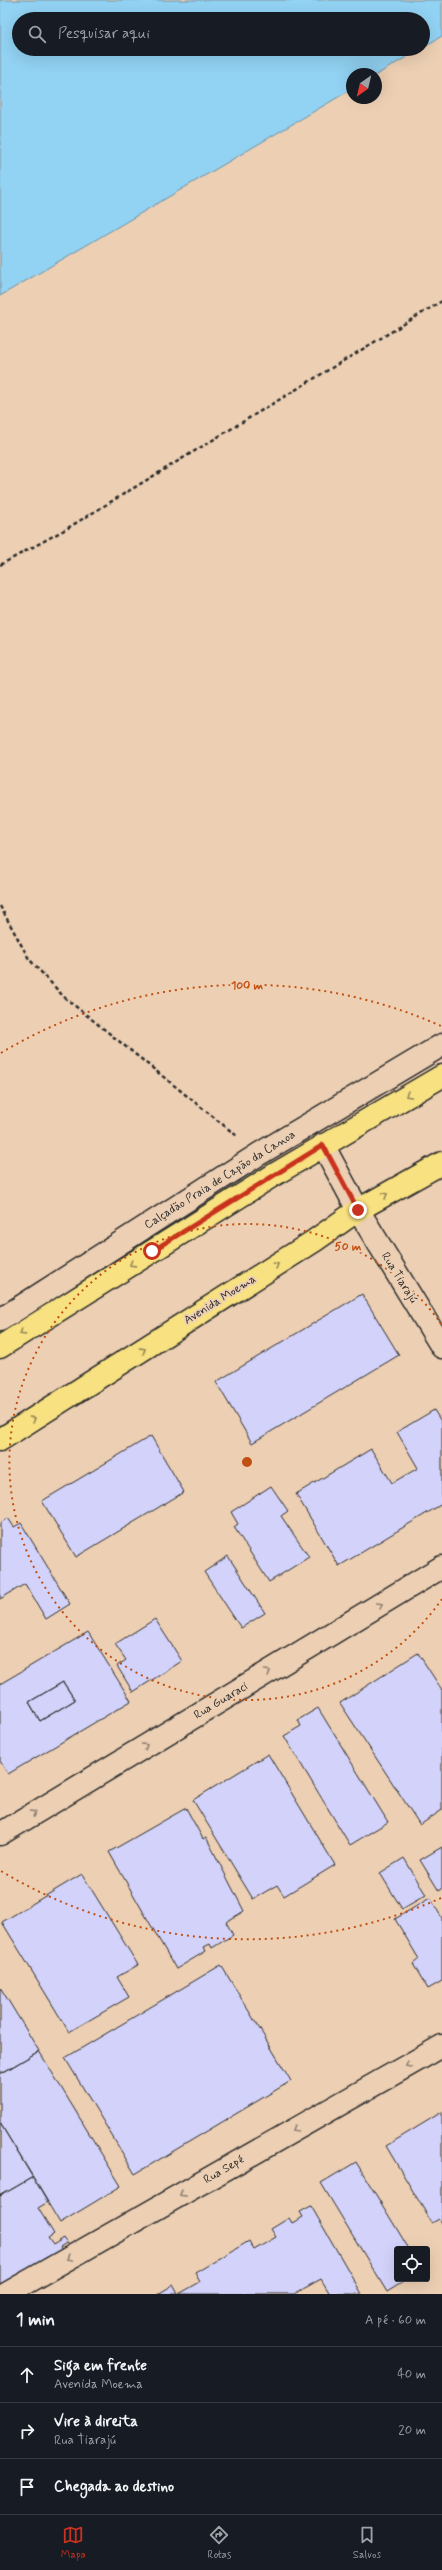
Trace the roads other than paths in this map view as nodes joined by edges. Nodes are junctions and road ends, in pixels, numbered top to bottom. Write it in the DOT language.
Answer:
graph roads {
  1 [pos="442,1045"];
  2 [pos="442,1076"];
  3 [pos="323,1145"];
  4 [pos="442,1163"];
  5 [pos="358,1210"];
  6 [pos="0,1320"];
  7 [pos="442,1347"];
  8 [pos="0,1348"];
  9 [pos="0,1440"];
  10 [pos="442,1568"];
  11 [pos="0,1834"];
  12 [pos="442,2046"];
  13 [pos="6,2294"];
  1 -- 6 [label="street, Calçadão Praia de Capão da Canoa"];
  2 -- 3 [label="main road, one-way"];
  3 -- 5 [label="street, Rua Tiarajú"];
  3 -- 8 [label="main road, one-way"];
  5 -- 4 [label="main road, Avenida Moema, one-way"];
  5 -- 7 [label="street, Rua Tiarajú"];
  9 -- 5 [label="main road, Avenida Moema, one-way"];
  11 -- 10 [label="street, Rua Guaraci, one-way"];
  12 -- 13 [label="street, Rua Sepé, one-way"];
}
